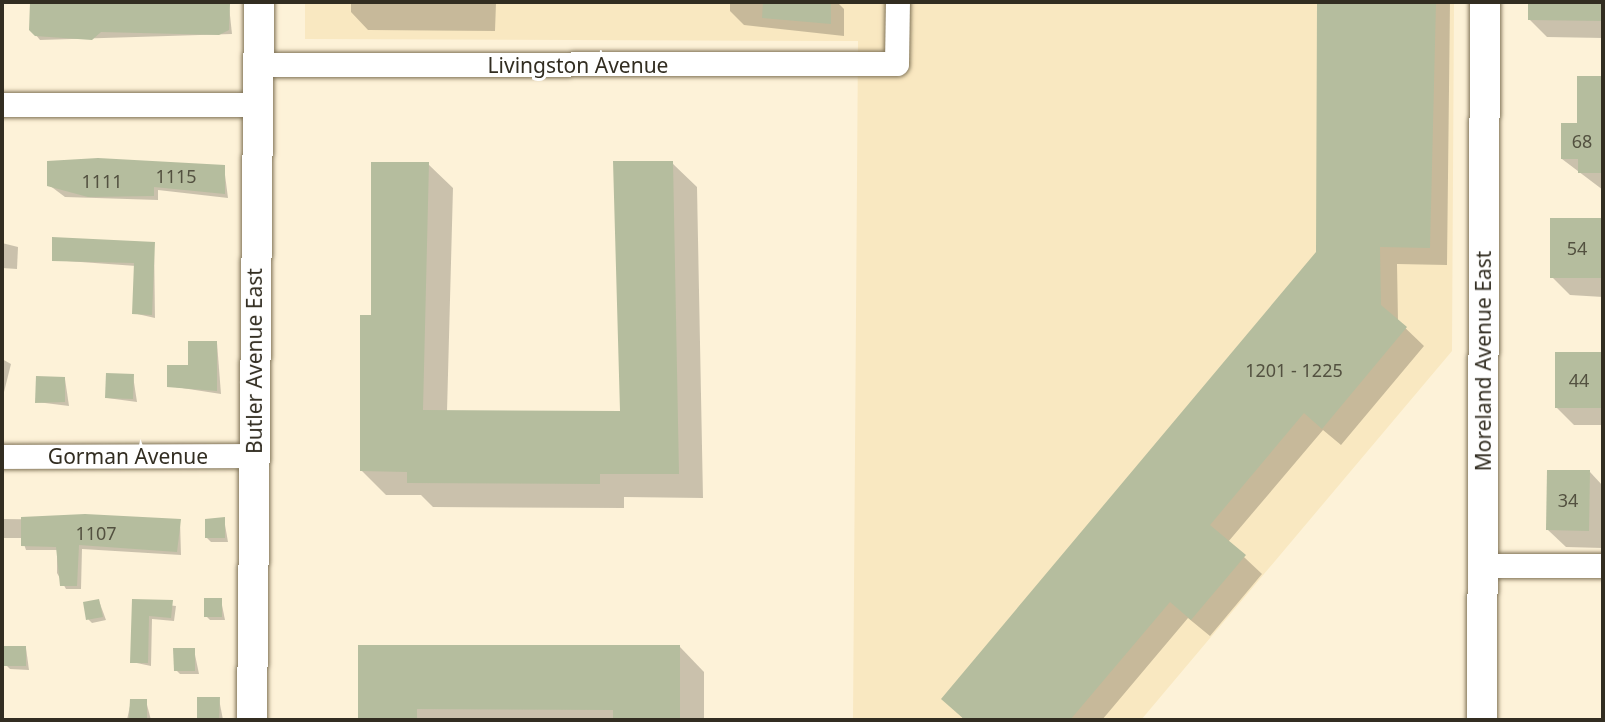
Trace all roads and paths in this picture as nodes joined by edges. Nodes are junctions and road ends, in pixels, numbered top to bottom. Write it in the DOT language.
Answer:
graph roads {
  1 [pos="259,2"];
  2 [pos="898,2"];
  3 [pos="1485,2"];
  4 [pos="259,65"];
  5 [pos="2,105"];
  6 [pos="257,105"];
  7 [pos="253,456"];
  8 [pos="2,457"];
  9 [pos="1483,566"];
  10 [pos="1603,566"];
  11 [pos="253,720"];
  12 [pos="1482,720"];
  1 -- 4 [label="street, Butler Avenue East"];
  2 -- 4 [label="street, Livingston Avenue"];
  3 -- 9 [label="street, Moreland Avenue East"];
  4 -- 6 [label="street, Butler Avenue East"];
  5 -- 6 [label="street"];
  6 -- 7 [label="street, Butler Avenue East"];
  7 -- 8 [label="street, Gorman Avenue"];
  7 -- 11 [label="street, Butler Avenue East"];
  9 -- 10 [label="street"];
  9 -- 12 [label="street, Moreland Avenue East"];
}
